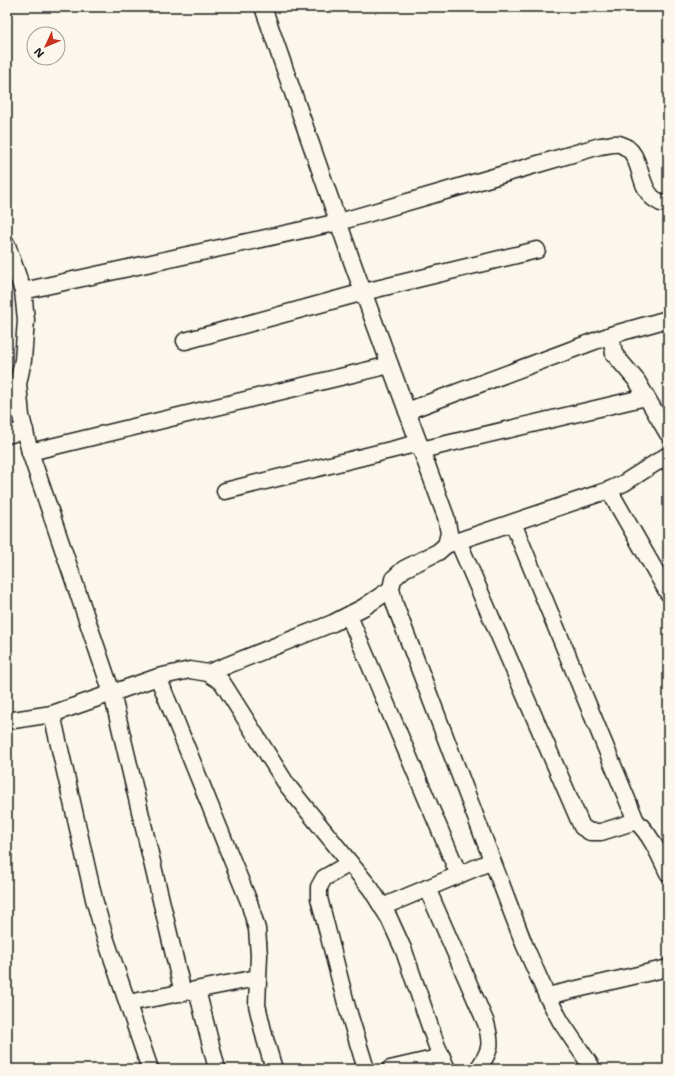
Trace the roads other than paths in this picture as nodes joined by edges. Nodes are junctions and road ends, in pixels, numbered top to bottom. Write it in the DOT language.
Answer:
graph roads {
  1 [pos="263,7"];
  2 [pos="668,202"];
  3 [pos="339,222"];
  4 [pos="8,248"];
  5 [pos="537,250"];
  6 [pos="23,291"];
  7 [pos="364,292"];
  8 [pos="668,319"];
  9 [pos="611,335"];
  10 [pos="185,341"];
  11 [pos="390,366"];
  12 [pos="12,385"];
  13 [pos="646,397"];
  14 [pos="407,411"];
  15 [pos="24,430"];
  16 [pos="668,434"];
  17 [pos="7,435"];
  18 [pos="420,447"];
  19 [pos="30,452"];
  20 [pos="668,454"];
  21 [pos="225,490"];
  22 [pos="609,490"];
  23 [pos="513,523"];
  24 [pos="452,543"];
  25 [pos="391,589"];
  26 [pos="668,593"];
  27 [pos="349,616"];
  28 [pos="208,672"];
  29 [pos="158,677"];
  30 [pos="112,693"];
  31 [pos="52,714"];
  32 [pos="7,721"];
  33 [pos="636,821"];
  34 [pos="492,861"];
  35 [pos="350,863"];
  36 [pos="668,872"];
  37 [pos="459,875"];
  38 [pos="427,888"];
  39 [pos="382,907"];
  40 [pos="668,968"];
  41 [pos="257,978"];
  42 [pos="190,991"];
  43 [pos="547,996"];
  44 [pos="128,1003"];
  45 [pos="444,1063"];
  46 [pos="150,1069"];
  47 [pos="217,1069"];
  48 [pos="274,1069"];
  49 [pos="366,1069"];
  50 [pos="390,1069"];
  51 [pos="478,1069"];
  52 [pos="593,1069"];
  1 -- 3 [label="street"];
  2 -- 3 [label="street"];
  3 -- 6 [label="street"];
  3 -- 7 [label="street"];
  4 -- 6 [label="street"];
  5 -- 7 [label="street"];
  6 -- 12 [label="street"];
  7 -- 10 [label="street"];
  7 -- 11 [label="street"];
  8 -- 9 [label="street"];
  9 -- 13 [label="street"];
  9 -- 14 [label="street"];
  11 -- 14 [label="street"];
  11 -- 19 [label="street"];
  12 -- 15 [label="street"];
  13 -- 16 [label="street"];
  13 -- 18 [label="street"];
  14 -- 18 [label="street"];
  15 -- 17 [label="street"];
  15 -- 19 [label="street"];
  18 -- 21 [label="street"];
  18 -- 24 [label="street"];
  19 -- 30 [label="street"];
  20 -- 22 [label="street"];
  22 -- 23 [label="street"];
  22 -- 26 [label="street"];
  23 -- 24 [label="street"];
  23 -- 33 [label="street"];
  24 -- 25 [label="street"];
  24 -- 33 [label="street"];
  25 -- 27 [label="street"];
  25 -- 34 [label="street"];
  27 -- 28 [label="street"];
  27 -- 37 [label="street"];
  28 -- 29 [label="street"];
  28 -- 35 [label="street"];
  29 -- 30 [label="street"];
  29 -- 41 [label="street"];
  30 -- 31 [label="street"];
  30 -- 42 [label="street"];
  31 -- 32 [label="street"];
  31 -- 44 [label="street"];
  33 -- 36 [label="street"];
  34 -- 37 [label="street"];
  34 -- 43 [label="street"];
  35 -- 39 [label="street"];
  35 -- 49 [label="street"];
  37 -- 38 [label="street"];
  38 -- 39 [label="street"];
  38 -- 51 [label="street"];
  39 -- 45 [label="street"];
  40 -- 43 [label="street"];
  41 -- 42 [label="street"];
  41 -- 48 [label="street"];
  42 -- 44 [label="street"];
  42 -- 47 [label="street"];
  43 -- 52 [label="street"];
  44 -- 46 [label="street"];
  45 -- 50 [label="street"];
}
